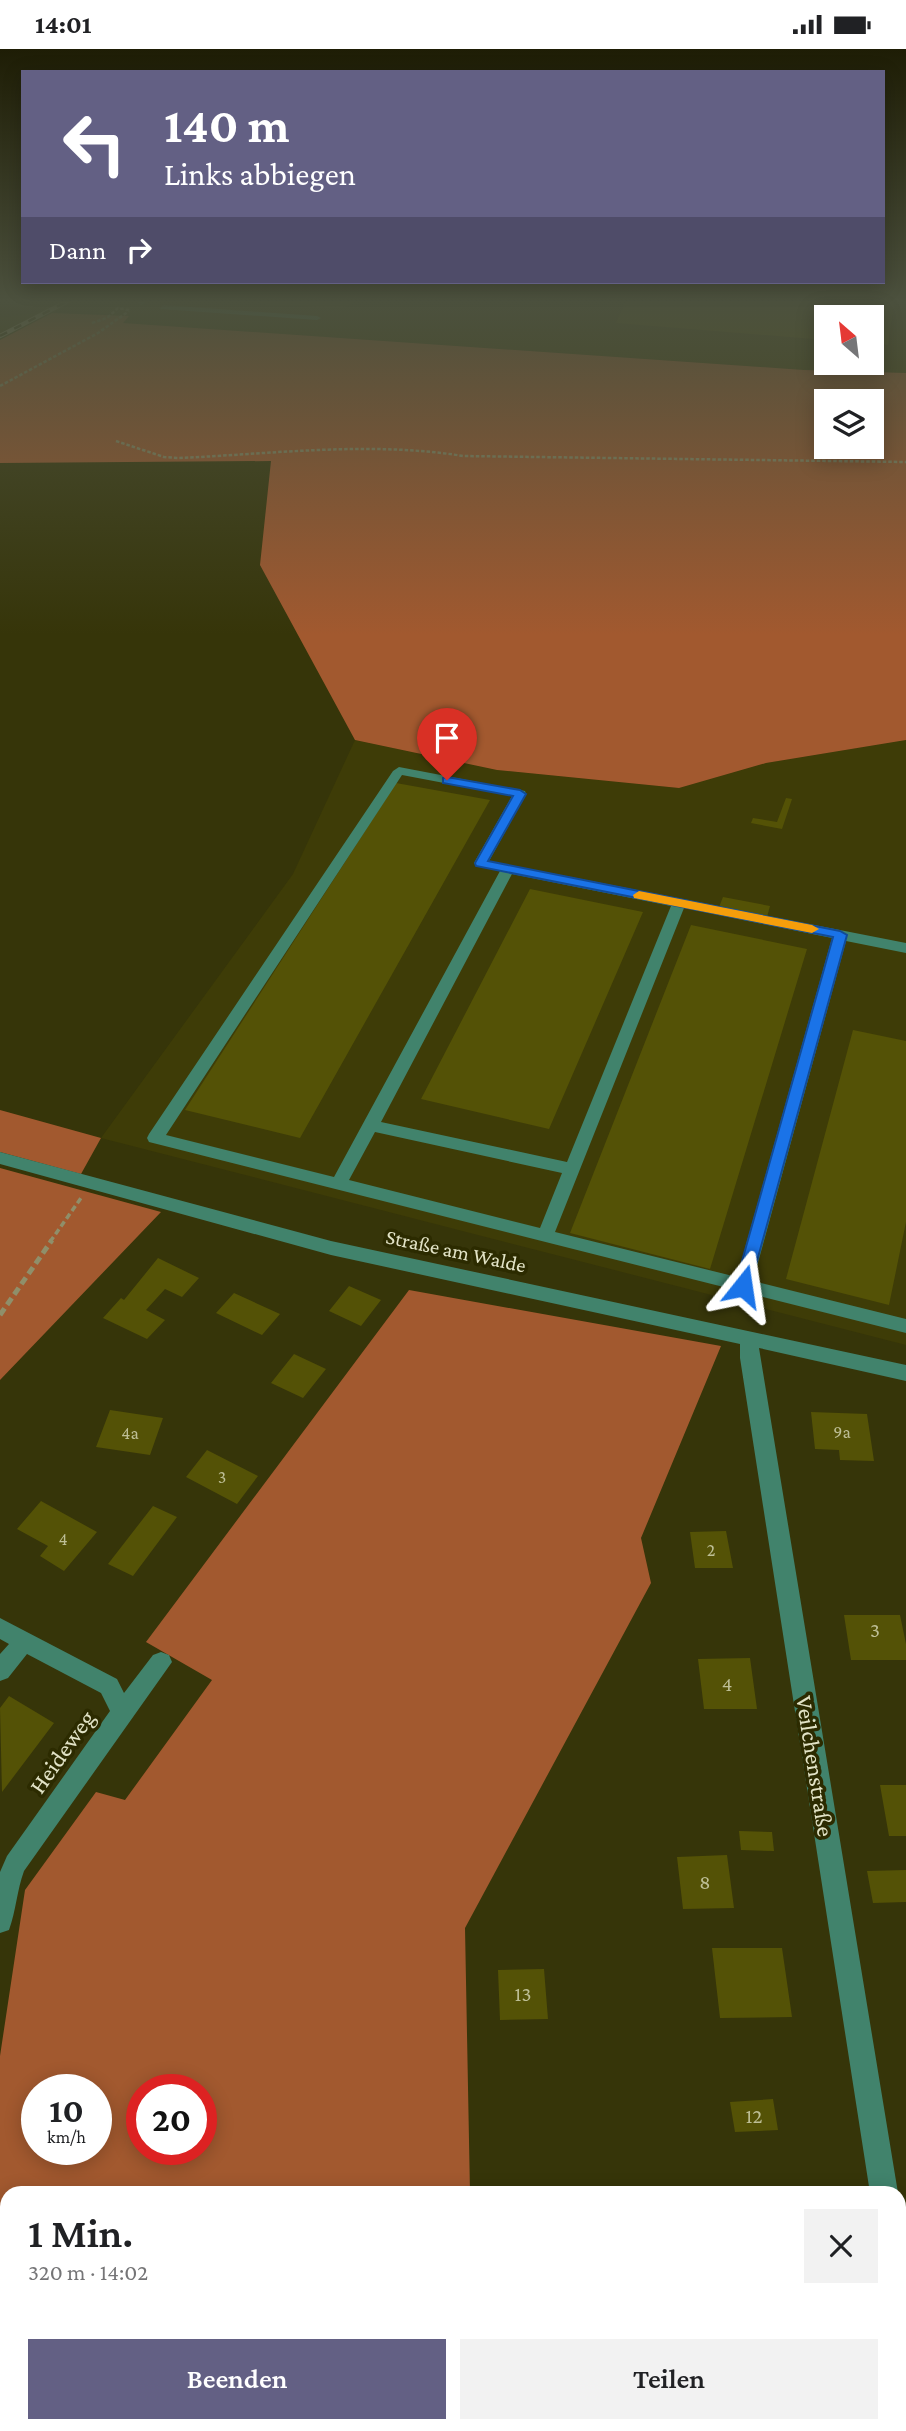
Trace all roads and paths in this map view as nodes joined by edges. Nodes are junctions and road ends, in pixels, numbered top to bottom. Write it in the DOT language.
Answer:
graph roads {
  1 [pos="116,441"];
  2 [pos="906,462"];
  3 [pos="508,869"];
  4 [pos="679,903"];
  5 [pos="840,935"];
  6 [pos="906,948"];
  7 [pos="370,1125"];
  8 [pos="0,1158"];
  9 [pos="572,1169"];
  10 [pos="92,1184"];
  11 [pos="339,1184"];
  12 [pos="545,1236"];
  13 [pos="743,1286"];
  14 [pos="0,1315"];
  15 [pos="906,1327"];
  16 [pos="750,1340"];
  17 [pos="906,1373"];
  18 [pos="0,1628"];
  19 [pos="24,1641"];
  20 [pos="160,1662"];
  21 [pos="0,1671"];
  22 [pos="122,1713"];
  23 [pos="0,1921"];
  24 [pos="883,2186"];
  1 -- 2 [label="path"];
  3 -- 4 [label="street"];
  3 -- 7 [label="street"];
  3 -- 11 [label="street"];
  4 -- 5 [label="street"];
  4 -- 9 [label="street"];
  5 -- 6 [label="street"];
  5 -- 13 [label="street"];
  7 -- 9 [label="street"];
  7 -- 11 [label="street"];
  8 -- 10 [label="street, Straße am Walde"];
  9 -- 12 [label="street"];
  10 -- 14 [label="path"];
  10 -- 16 [label="street, Straße am Walde"];
  11 -- 12 [label="street"];
  12 -- 13 [label="street"];
  13 -- 15 [label="street"];
  16 -- 17 [label="street, Straße am Walde"];
  16 -- 24 [label="street, Veilchenstraße"];
  18 -- 19 [label="street, Heideweg"];
  19 -- 21 [label="street"];
  19 -- 22 [label="street, Heideweg"];
  20 -- 22 [label="street"];
  22 -- 23 [label="street, Heideweg"];
}
